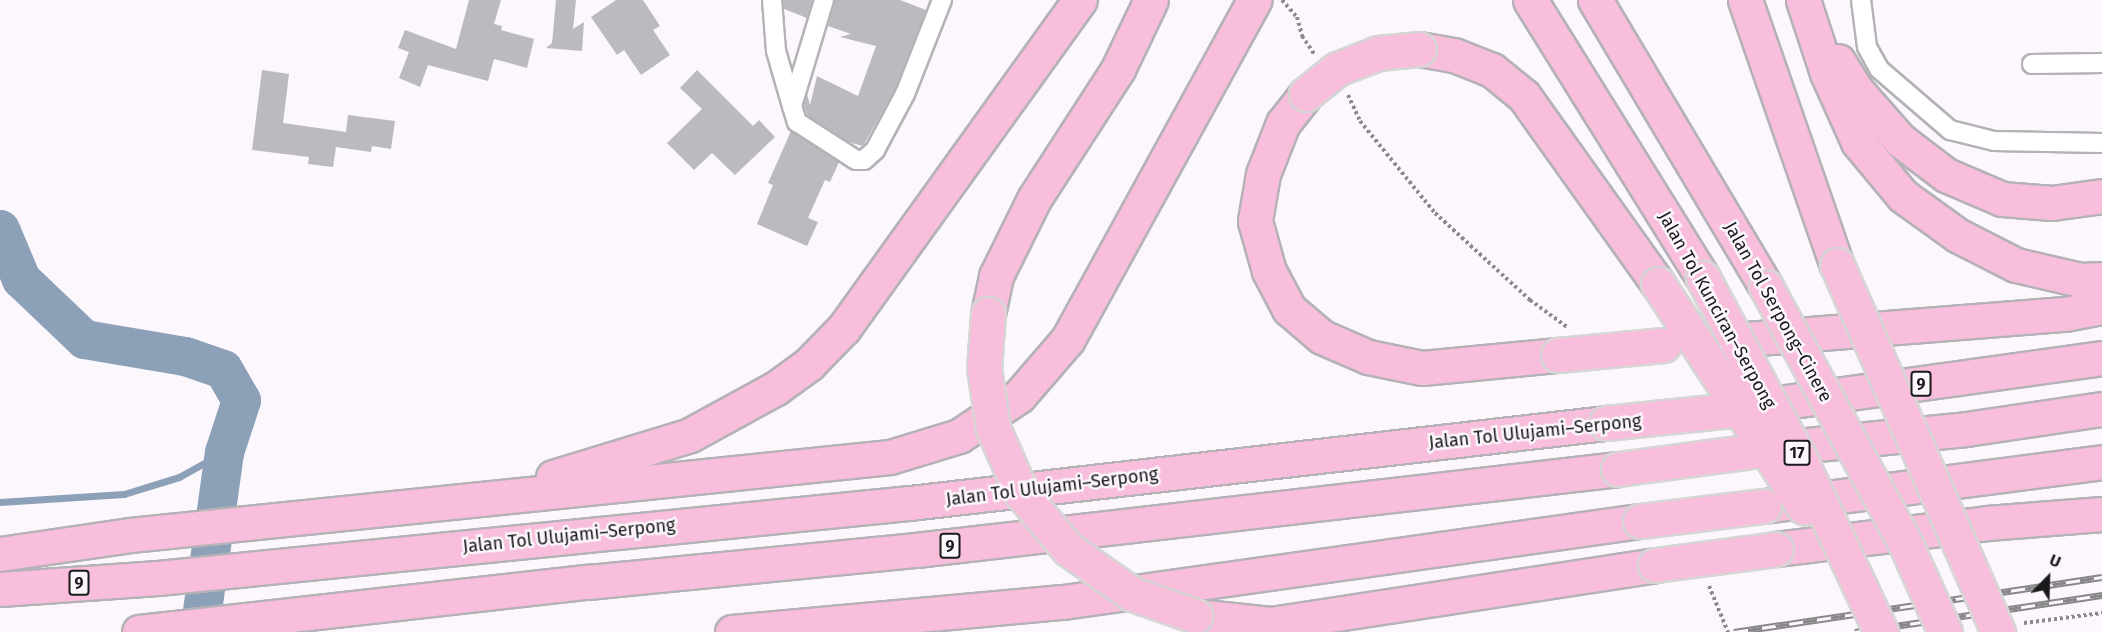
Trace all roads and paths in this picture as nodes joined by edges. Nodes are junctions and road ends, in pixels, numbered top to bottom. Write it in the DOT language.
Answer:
graph roads {
  1 [pos="772,0"];
  2 [pos="824,0"];
  3 [pos="942,0"];
  4 [pos="1080,0"];
  5 [pos="1151,0"];
  6 [pos="1530,0"];
  7 [pos="1595,0"];
  8 [pos="1745,0"];
  9 [pos="1861,0"];
  10 [pos="1262,2"];
  11 [pos="1804,4"];
  12 [pos="1319,62"];
  13 [pos="2032,63"];
  14 [pos="2102,63"];
  15 [pos="1346,92"];
  16 [pos="792,106"];
  17 [pos="2102,143"];
  18 [pos="2102,196"];
  19 [pos="2102,279"];
  20 [pos="2102,307"];
  21 [pos="1564,342"];
  22 [pos="2102,358"];
  23 [pos="2102,408"];
  24 [pos="2102,462"];
  25 [pos="482,498"];
  26 [pos="2102,514"];
  27 [pos="0,554"];
  28 [pos="1708,584"];
  29 [pos="0,589"];
  30 [pos="2102,614"];
  31 [pos="1877,622"];
  32 [pos="2010,628"];
  33 [pos="150,631"];
  34 [pos="732,632"];
  35 [pos="1728,632"];
  36 [pos="1945,632"];
  1 -- 16 [label="street"];
  2 -- 16 [label="street"];
  3 -- 16 [label="street"];
  4 -- 25 [label="highway"];
  5 -- 26 [label="highway, bridge"];
  6 -- 31 [label="highway, Jalan Tol Kunciran–Serpong / 17, bridge"];
  7 -- 36 [label="highway, Jalan Tol Serpong–Cinere, bridge"];
  8 -- 32 [label="highway, bridge"];
  9 -- 17 [label="street"];
  10 -- 12 [label="path"];
  10 -- 25 [label="highway"];
  11 -- 18 [label="highway"];
  11 -- 19 [label="highway"];
  13 -- 14 [label="street"];
  15 -- 21 [label="path"];
  20 -- 21 [label="highway, bridge"];
  21 -- 31 [label="highway, bridge"];
  22 -- 29 [label="highway, Jalan Tol Ulujami–Serpong / 9, bridge"];
  23 -- 33 [label="highway, 9, bridge"];
  24 -- 34 [label="highway, bridge"];
  25 -- 27 [label="highway"];
  28 -- 35 [label="path"];
  30 -- 32 [label="path"];
}
